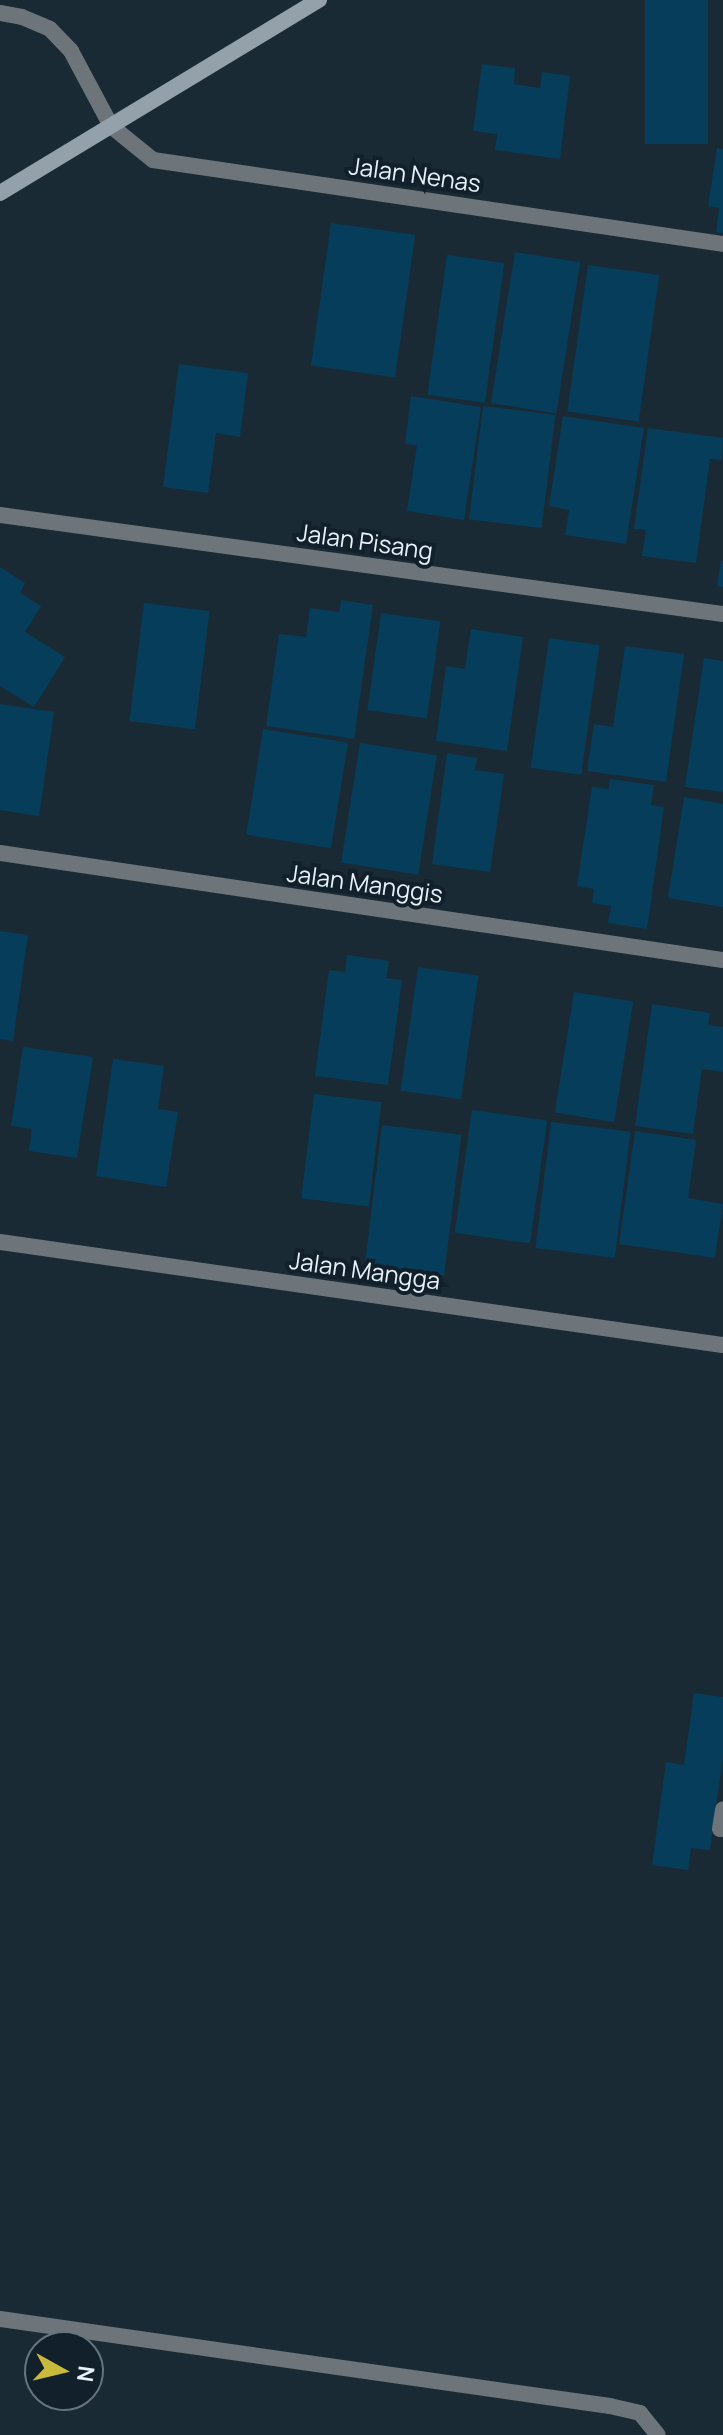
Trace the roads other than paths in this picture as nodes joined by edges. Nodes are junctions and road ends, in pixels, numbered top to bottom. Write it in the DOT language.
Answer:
graph roads {
  1 [pos="319,0"];
  2 [pos="0,13"];
  3 [pos="111,126"];
  4 [pos="0,193"];
  5 [pos="723,244"];
  6 [pos="0,515"];
  7 [pos="723,614"];
  8 [pos="0,853"];
  9 [pos="723,960"];
  10 [pos="0,1242"];
  11 [pos="723,1345"];
  12 [pos="723,1809"];
  13 [pos="720,1829"];
  14 [pos="0,2319"];
  15 [pos="658,2435"];
  1 -- 3 [label="main road"];
  2 -- 3 [label="street"];
  3 -- 4 [label="main road"];
  3 -- 5 [label="street, Jalan Nenas"];
  6 -- 7 [label="street, Jalan Pisang"];
  8 -- 9 [label="street, Jalan Manggis"];
  10 -- 11 [label="street, Jalan Mangga"];
  12 -- 13 [label="street"];
  14 -- 15 [label="street"];
}
